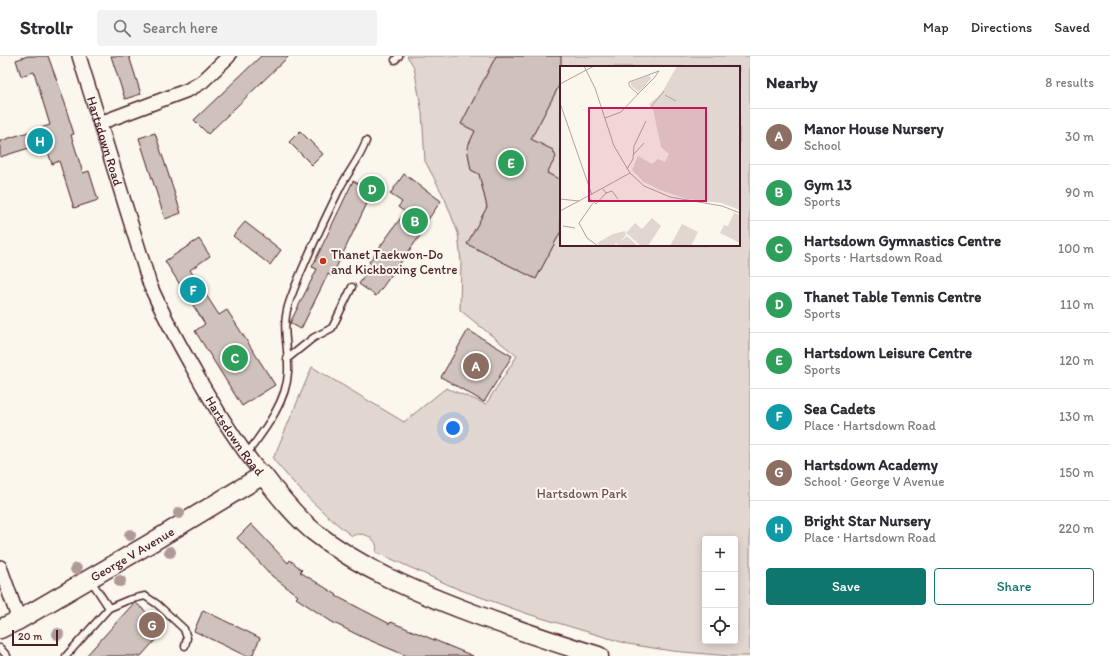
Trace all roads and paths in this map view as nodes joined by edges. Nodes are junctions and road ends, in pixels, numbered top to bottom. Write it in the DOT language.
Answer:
graph roads {
  1 [pos="79,56"];
  2 [pos="229,56"];
  3 [pos="100,123"];
  4 [pos="366,141"];
  5 [pos="352,287"];
  6 [pos="288,359"];
  7 [pos="246,455"];
  8 [pos="263,475"];
  9 [pos="0,567"];
  10 [pos="89,578"];
  11 [pos="109,608"];
  12 [pos="19,620"];
  13 [pos="0,629"];
  14 [pos="185,646"];
  15 [pos="0,648"];
  16 [pos="7,656"];
  17 [pos="66,656"];
  18 [pos="599,656"];
  1 -- 3 [label="street, Hartsdown Road"];
  2 -- 3 [label="street"];
  3 -- 7 [label="street, Hartsdown Road"];
  4 -- 6 [label="lane"];
  5 -- 6 [label="lane"];
  6 -- 7 [label="lane"];
  7 -- 8 [label="street, Hartsdown Road"];
  8 -- 10 [label="main road, George V Avenue"];
  8 -- 18 [label="main road, Hartsdown Road"];
  9 -- 12 [label="street"];
  10 -- 11 [label="lane"];
  10 -- 12 [label="main road, George V Avenue"];
  11 -- 14 [label="lane"];
  11 -- 17 [label="lane"];
  12 -- 13 [label="main road, George V Avenue"];
  15 -- 16 [label="lane"];
}
